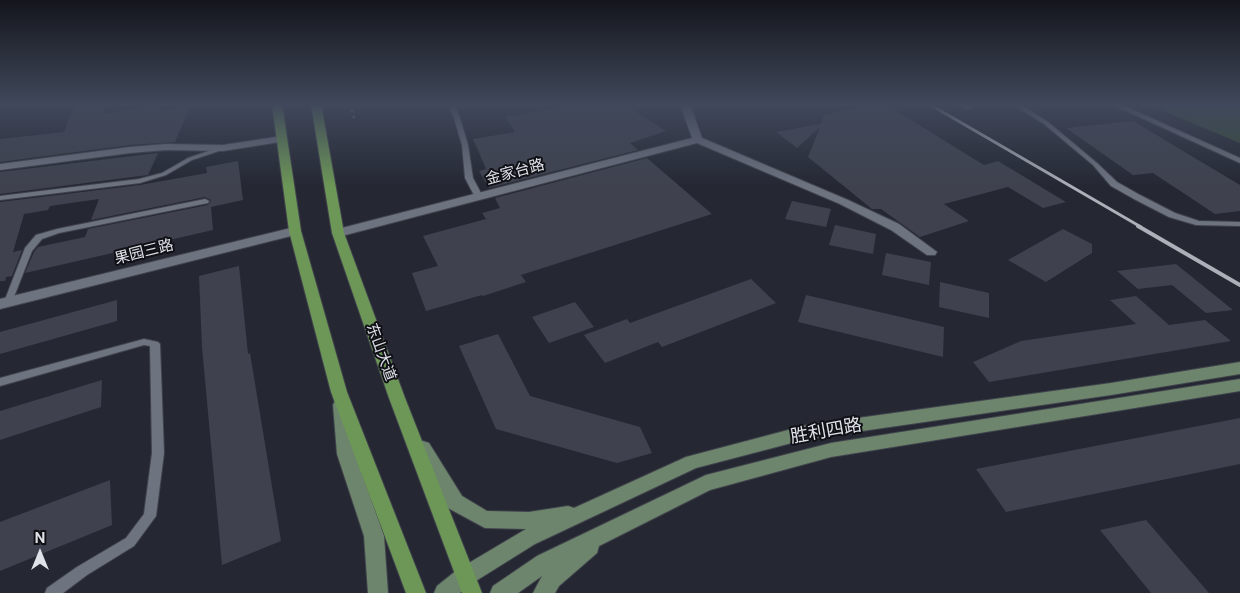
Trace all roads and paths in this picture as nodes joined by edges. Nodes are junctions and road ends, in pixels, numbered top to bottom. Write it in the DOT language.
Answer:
graph roads {
  1 [pos="281,132"];
  2 [pos="321,132"];
  3 [pos="461,132"];
  4 [pos="695,132"];
  5 [pos="1056,132"];
  6 [pos="1175,132"];
  7 [pos="282,139"];
  8 [pos="698,140"];
  9 [pos="223,148"];
  10 [pos="1240,161"];
  11 [pos="0,167"];
  12 [pos="479,197"];
  13 [pos="0,198"];
  14 [pos="205,201"];
  15 [pos="1240,224"];
  16 [pos="295,232"];
  17 [pos="338,234"];
  18 [pos="931,252"];
  19 [pos="4,303"];
  20 [pos="1240,368"];
  21 [pos="0,382"];
  22 [pos="1240,385"];
  23 [pos="339,392"];
  24 [pos="397,398"];
  25 [pos="588,510"];
  26 [pos="608,531"];
  27 [pos="464,577"];
  28 [pos="52,593"];
  29 [pos="378,593"];
  30 [pos="416,593"];
  31 [pos="444,593"];
  32 [pos="472,593"];
  33 [pos="500,593"];
  34 [pos="543,593"];
  1 -- 7 [label="main road"];
  2 -- 17 [label="main road, 东山大道"];
  3 -- 12 [label="lane"];
  4 -- 8 [label="street"];
  5 -- 15 [label="lane"];
  6 -- 10 [label="lane"];
  7 -- 9 [label="street"];
  7 -- 16 [label="main road"];
  8 -- 12 [label="street, 金家台路"];
  8 -- 18 [label="street"];
  9 -- 11 [label="street"];
  9 -- 13 [label="lane"];
  12 -- 17 [label="street, 金家台路"];
  14 -- 19 [label="lane"];
  16 -- 19 [label="street, 果园三路"];
  16 -- 23 [label="main road"];
  17 -- 24 [label="main road, 东山大道"];
  20 -- 25 [label="main road, 胜利四路"];
  21 -- 28 [label="lane"];
  22 -- 26 [label="main road, 胜利四路"];
  23 -- 29 [label="main road"];
  23 -- 30 [label="main road"];
  24 -- 25 [label="main road"];
  24 -- 27 [label="main road, 东山大道"];
  25 -- 27 [label="main road, 胜利四路"];
  26 -- 33 [label="main road, 胜利四路"];
  26 -- 34 [label="main road"];
  27 -- 31 [label="main road, 胜利四路"];
  27 -- 32 [label="main road, 东山大道"];
}
